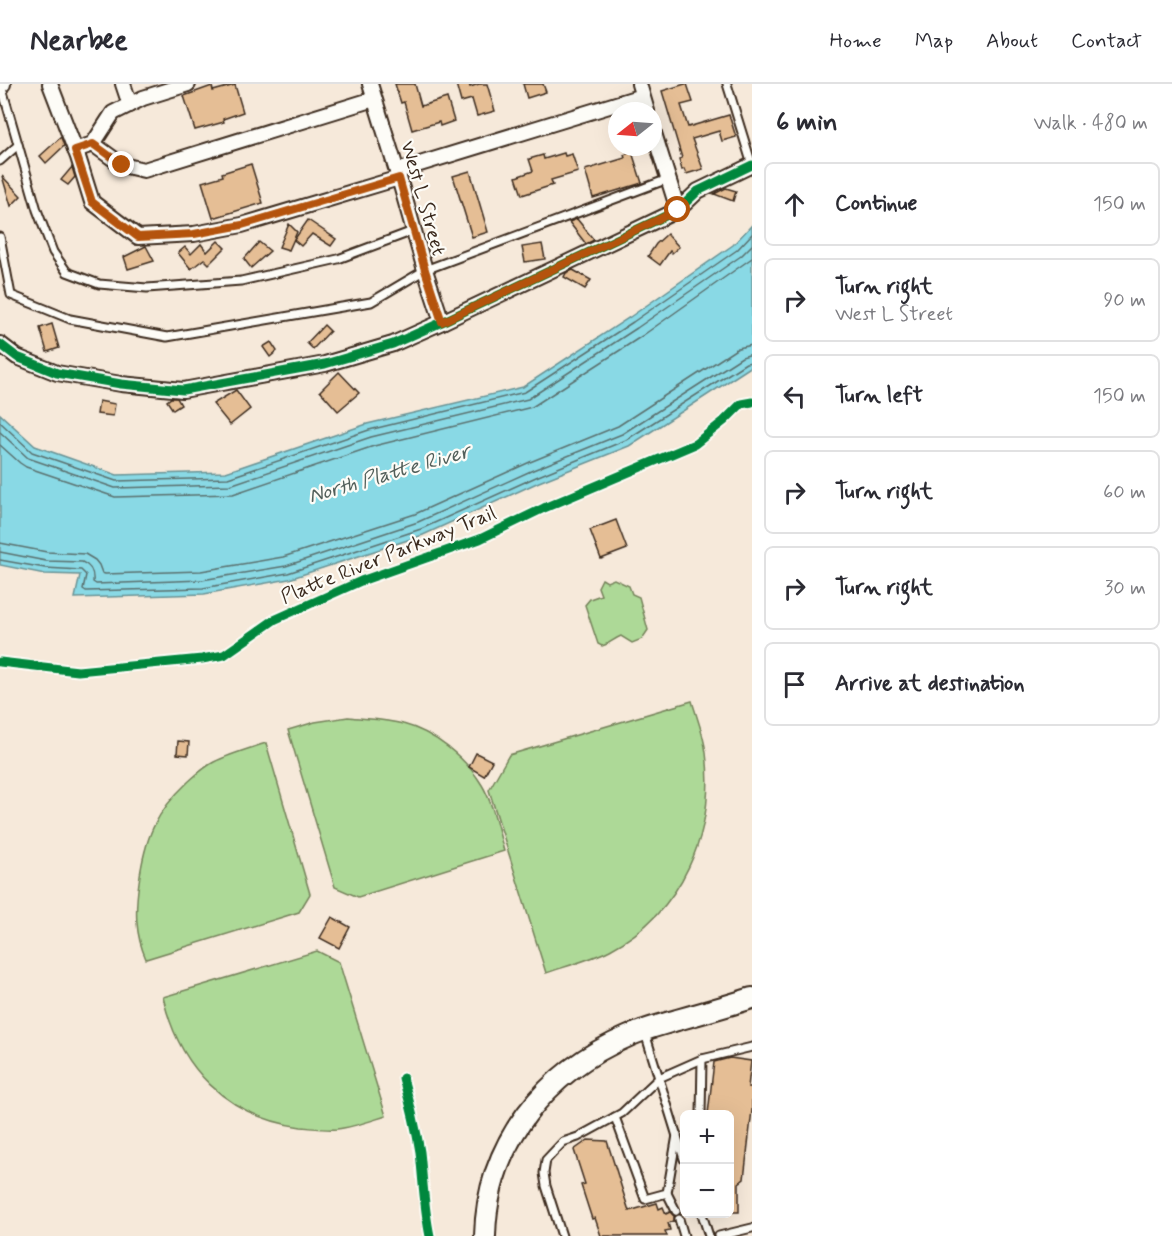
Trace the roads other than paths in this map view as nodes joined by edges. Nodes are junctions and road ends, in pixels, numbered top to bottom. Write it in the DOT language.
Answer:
graph roads {
  1 [pos="1,84"];
  2 [pos="50,84"];
  3 [pos="123,84"];
  4 [pos="188,84"];
  5 [pos="370,84"];
  6 [pos="727,84"];
  7 [pos="641,90"];
  8 [pos="374,99"];
  9 [pos="130,105"];
  10 [pos="93,144"];
  11 [pos="18,145"];
  12 [pos="75,150"];
  13 [pos="661,156"];
  14 [pos="0,161"];
  15 [pos="752,165"];
  16 [pos="398,175"];
  17 [pos="668,179"];
  18 [pos="678,210"];
  19 [pos="414,231"];
  20 [pos="0,237"];
  21 [pos="425,270"];
  22 [pos="442,322"];
  23 [pos="0,344"];
  24 [pos="752,998"];
  25 [pos="644,1030"];
  26 [pos="752,1047"];
  27 [pos="702,1059"];
  28 [pos="659,1078"];
  29 [pos="701,1110"];
  30 [pos="615,1117"];
  31 [pos="677,1135"];
  32 [pos="680,1145"];
  33 [pos="667,1193"];
  34 [pos="676,1211"];
  35 [pos="703,1218"];
  36 [pos="679,1220"];
  37 [pos="752,1228"];
  38 [pos="485,1236"];
  39 [pos="562,1236"];
  40 [pos="684,1236"];
  41 [pos="708,1236"];
  42 [pos="719,1236"];
  1 -- 11 [label="lane"];
  2 -- 12 [label="street"];
  3 -- 9 [label="street"];
  4 -- 9 [label="street"];
  5 -- 8 [label="street, West L Street"];
  6 -- 15 [label="lane"];
  7 -- 16 [label="street"];
  8 -- 10 [label="street"];
  8 -- 16 [label="street, West L Street"];
  9 -- 10 [label="street"];
  10 -- 12 [label="street"];
  11 -- 14 [label="lane"];
  11 -- 19 [label="lane"];
  12 -- 16 [label="street"];
  13 -- 17 [label="street"];
  15 -- 18 [label="street"];
  16 -- 19 [label="street, West L Street"];
  17 -- 18 [label="street"];
  17 -- 21 [label="lane"];
  18 -- 22 [label="street"];
  19 -- 21 [label="street, West L Street"];
  20 -- 21 [label="lane"];
  21 -- 22 [label="street, West L Street"];
  22 -- 23 [label="street"];
  24 -- 25 [label="main road"];
  25 -- 28 [label="lane"];
  25 -- 38 [label="main road"];
  26 -- 27 [label="lane"];
  27 -- 28 [label="lane"];
  27 -- 29 [label="lane"];
  28 -- 30 [label="lane"];
  28 -- 31 [label="lane"];
  30 -- 33 [label="lane"];
  30 -- 39 [label="lane"];
  31 -- 32 [label="lane"];
  31 -- 33 [label="lane"];
  33 -- 34 [label="lane"];
  35 -- 41 [label="lane"];
  36 -- 40 [label="lane"];
  37 -- 42 [label="lane"];
}
